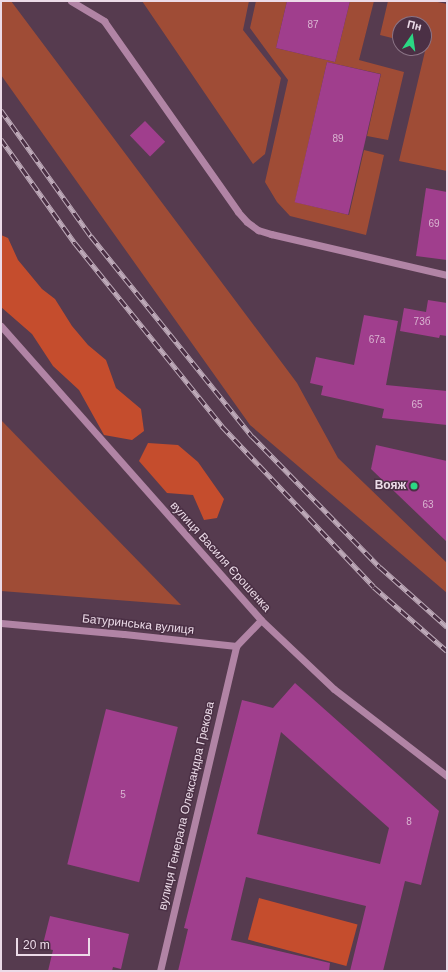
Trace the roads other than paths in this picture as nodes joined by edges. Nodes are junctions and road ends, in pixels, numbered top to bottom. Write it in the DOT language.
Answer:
graph roads {
  1 [pos="71,1"];
  2 [pos="447,275"];
  3 [pos="1,326"];
  4 [pos="261,620"];
  5 [pos="1,623"];
  6 [pos="236,646"];
  7 [pos="447,776"];
  8 [pos="160,971"];
  1 -- 2 [label="street"];
  3 -- 4 [label="street, вулиця Василя Єрошенка"];
  4 -- 6 [label="street"];
  4 -- 7 [label="street, вулиця Василя Єрошенка"];
  5 -- 6 [label="street, Батуринська вулиця"];
  6 -- 8 [label="street, вулиця Генерала Олександра Грекова"];
}
